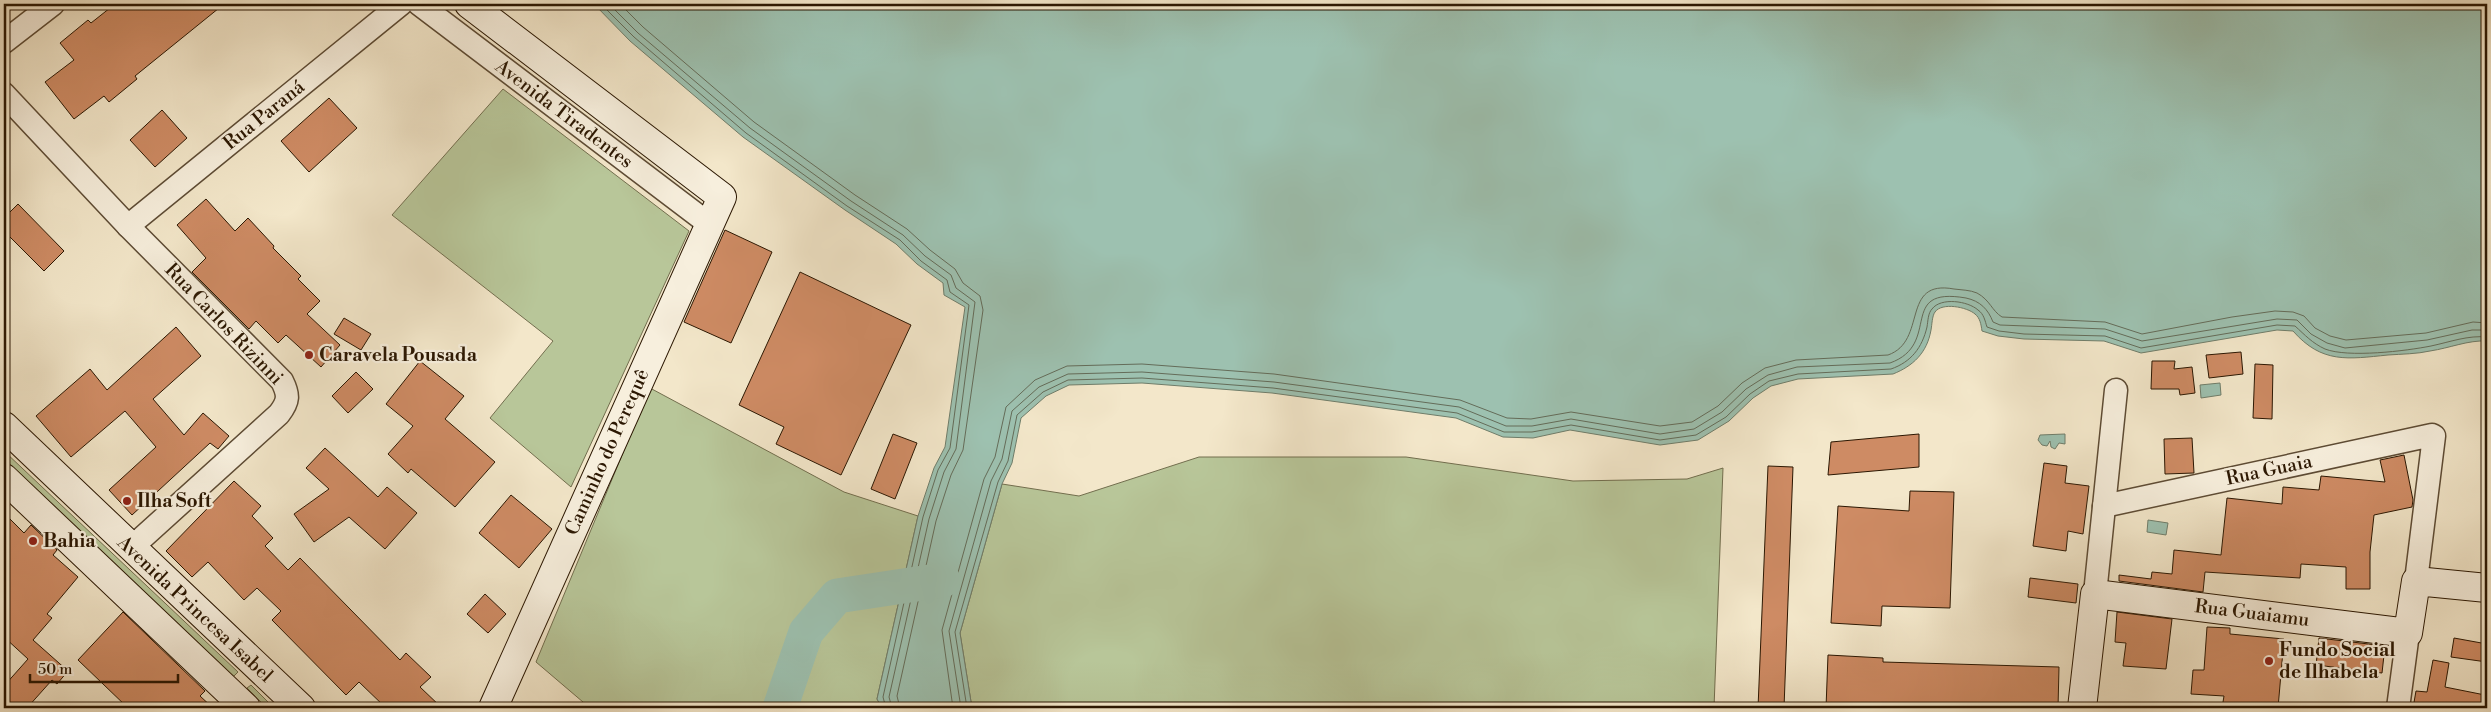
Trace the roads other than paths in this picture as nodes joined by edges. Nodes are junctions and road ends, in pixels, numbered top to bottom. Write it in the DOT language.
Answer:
graph roads {
  1 [pos="53,4"];
  2 [pos="401,4"];
  3 [pos="419,4"];
  4 [pos="469,4"];
  5 [pos="4,42"];
  6 [pos="4,94"];
  7 [pos="722,197"];
  8 [pos="709,224"];
  9 [pos="128,226"];
  10 [pos="2116,390"];
  11 [pos="4,426"];
  12 [pos="4,478"];
  13 [pos="2104,506"];
  14 [pos="130,548"];
  15 [pos="2416,581"];
  16 [pos="2487,588"];
  17 [pos="2096,594"];
  18 [pos="2408,633"];
  19 [pos="246,708"];
  20 [pos="301,708"];
  21 [pos="493,708"];
  22 [pos="2082,708"];
  23 [pos="2398,708"];
  1 -- 5 [label="street"];
  2 -- 9 [label="street, Rua Paraná"];
  3 -- 8 [label="street, Avenida Tiradentes"];
  4 -- 7 [label="main road, Avenida Tiradentes"];
  6 -- 9 [label="street, Rua Carlos Rizinni"];
  7 -- 8 [label="main road, Caminho do Perequê"];
  8 -- 21 [label="main road, Caminho do Perequê"];
  9 -- 14 [label="street, Rua Carlos Rizinni"];
  10 -- 13 [label="street"];
  11 -- 14 [label="main road, Avenida Princesa Isabel"];
  12 -- 19 [label="main road, Avenida Princesa Isabel"];
  13 -- 15 [label="street, Rua Guaia"];
  13 -- 17 [label="street"];
  14 -- 20 [label="main road, Avenida Princesa Isabel"];
  15 -- 16 [label="main road"];
  15 -- 18 [label="main road"];
  17 -- 18 [label="main road, Rua Guaiamu"];
  17 -- 22 [label="main road"];
  18 -- 23 [label="street"];
}
